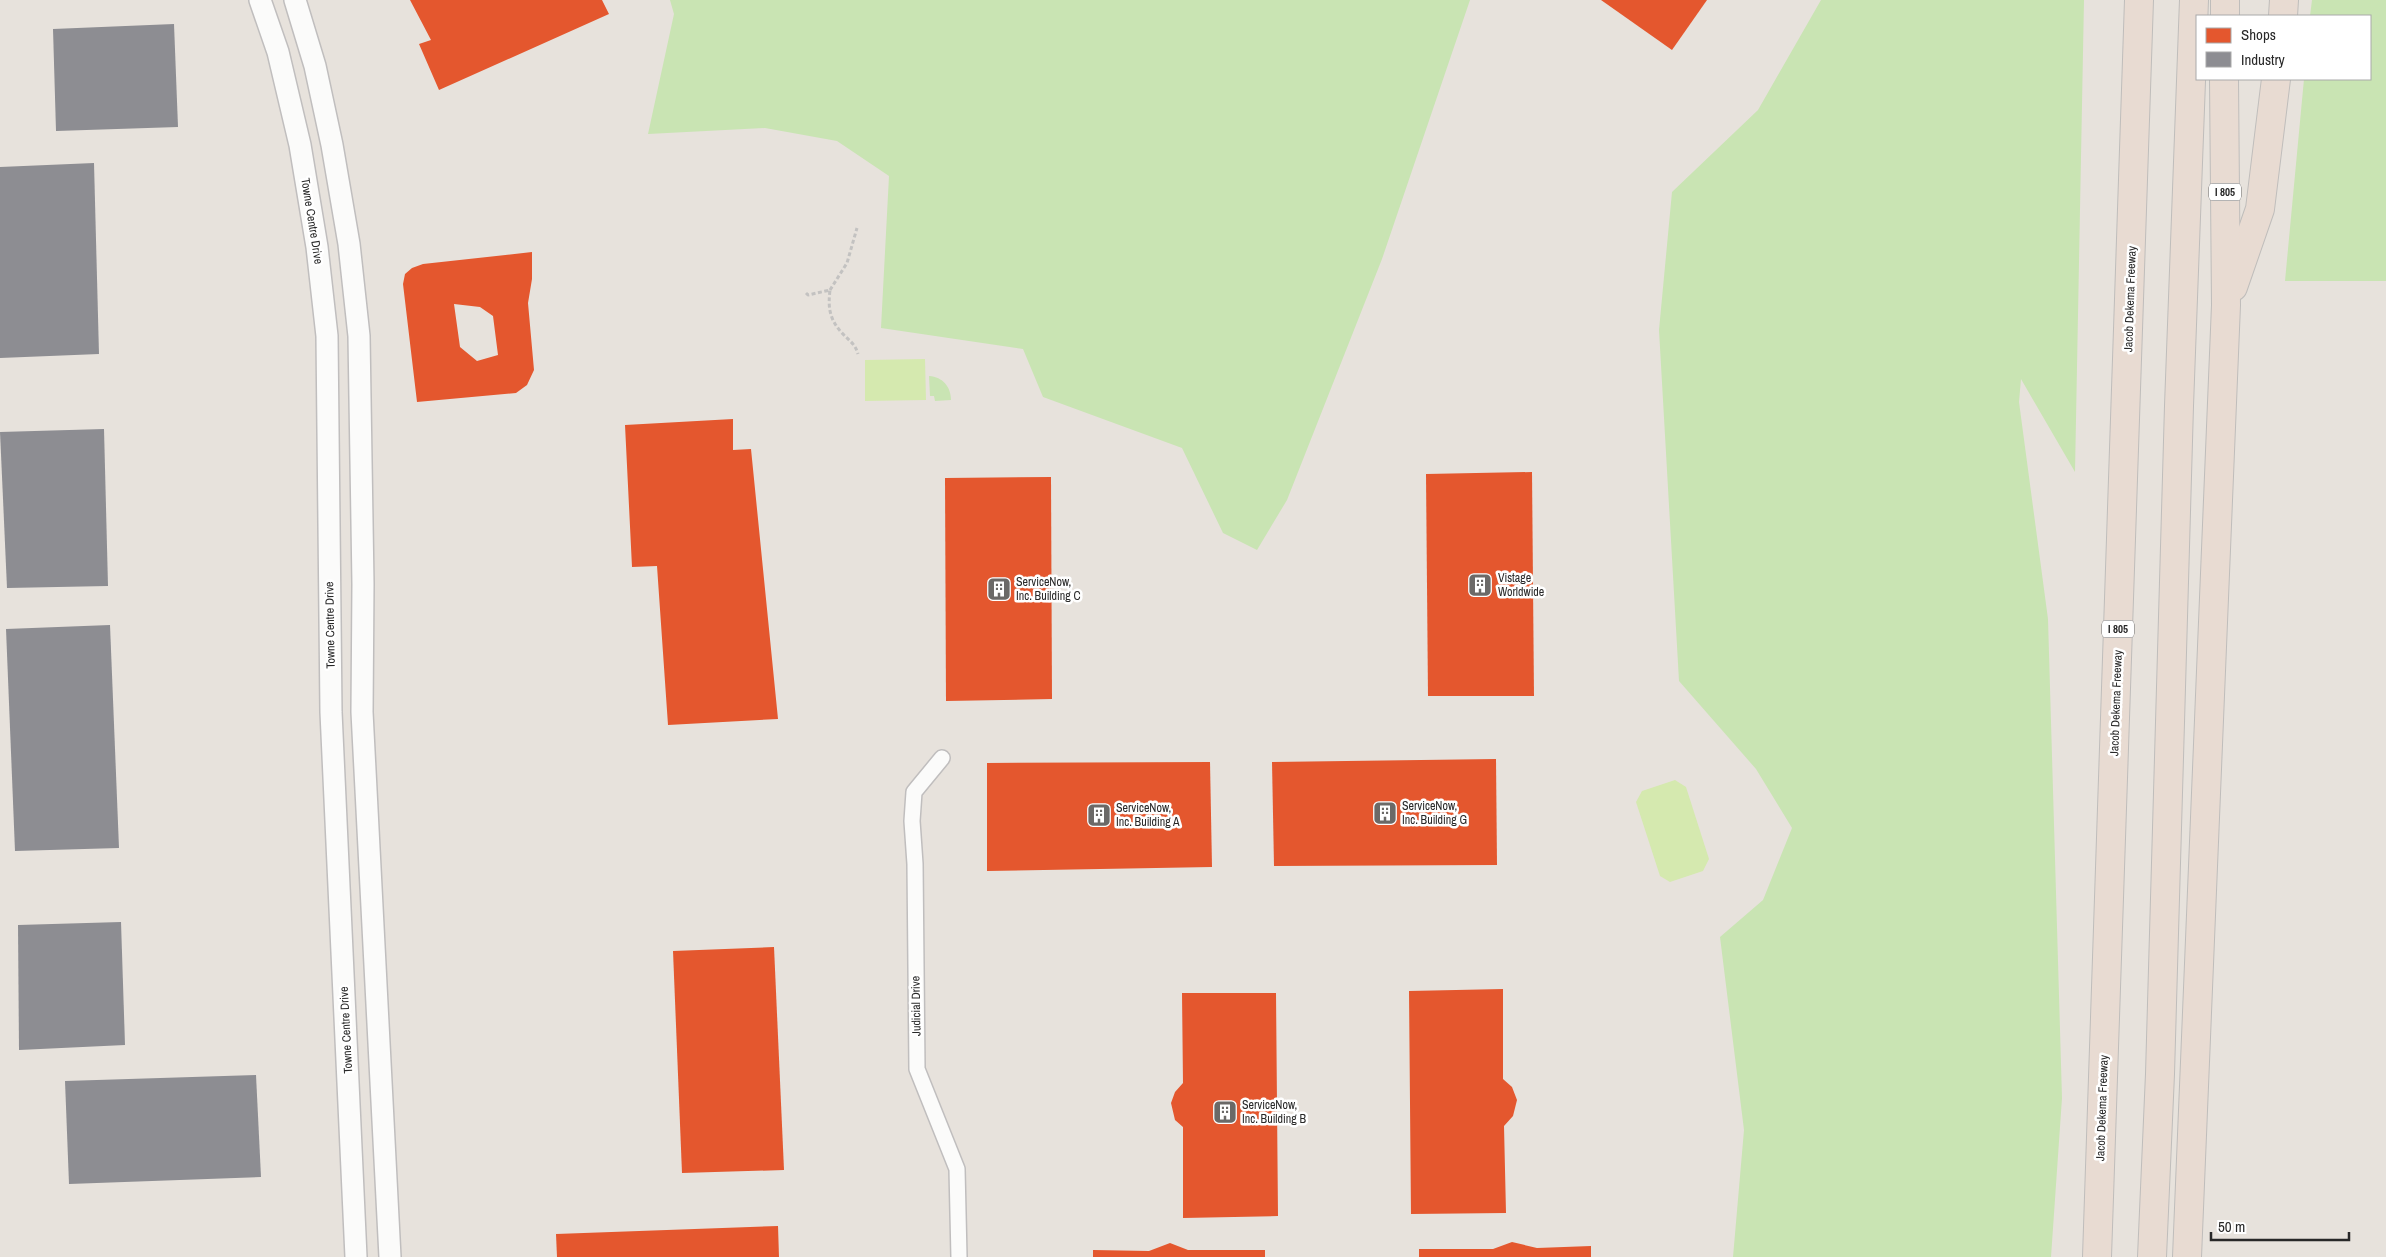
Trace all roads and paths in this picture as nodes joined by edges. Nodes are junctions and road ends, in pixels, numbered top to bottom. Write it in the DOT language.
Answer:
graph roads {
  1 [pos="260,0"];
  2 [pos="294,0"];
  3 [pos="2139,0"];
  4 [pos="2177,0"];
  5 [pos="2194,0"];
  6 [pos="2225,0"];
  7 [pos="2284,0"];
  8 [pos="2225,15"];
  9 [pos="2283,15"];
  10 [pos="2224,80"];
  11 [pos="2276,80"];
  12 [pos="857,228"];
  13 [pos="830,290"];
  14 [pos="806,293"];
  15 [pos="2226,305"];
  16 [pos="858,354"];
  17 [pos="942,758"];
  18 [pos="356,1257"];
  19 [pos="390,1257"];
  20 [pos="959,1257"];
  21 [pos="2097,1257"];
  22 [pos="2141,1257"];
  23 [pos="2152,1257"];
  24 [pos="2188,1257"];
  1 -- 18 [label="street, Towne Centre Drive"];
  2 -- 19 [label="street"];
  3 -- 21 [label="highway, Jacob Dekema Freeway / I 805"];
  4 -- 22 [label="highway"];
  5 -- 23 [label="highway"];
  6 -- 8 [label="highway"];
  7 -- 9 [label="highway"];
  10 -- 15 [label="highway, I 805"];
  11 -- 15 [label="highway"];
  12 -- 13 [label="path"];
  13 -- 14 [label="path"];
  13 -- 16 [label="path"];
  15 -- 24 [label="highway, I 805"];
  17 -- 20 [label="street, Judicial Drive"];
}
